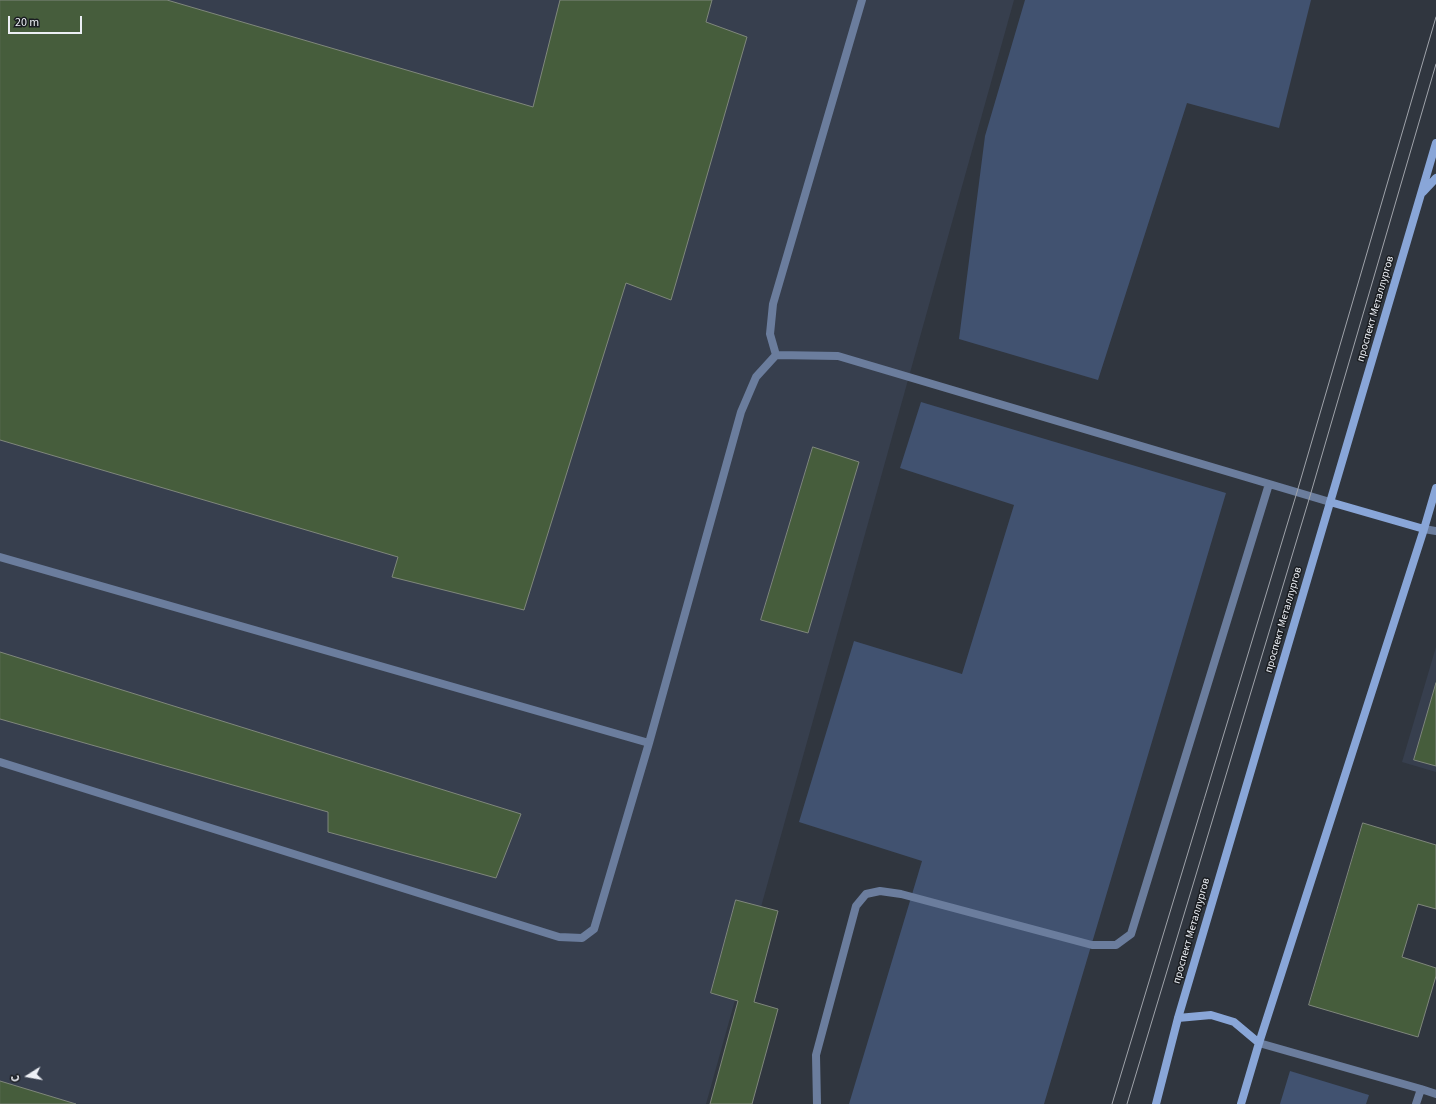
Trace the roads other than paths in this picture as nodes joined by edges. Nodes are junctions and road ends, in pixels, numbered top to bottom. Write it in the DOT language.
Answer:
graph roads {
  1 [pos="862,0"];
  2 [pos="1436,143"];
  3 [pos="1436,178"];
  4 [pos="1419,201"];
  5 [pos="776,355"];
  6 [pos="1269,484"];
  7 [pos="1436,488"];
  8 [pos="1330,502"];
  9 [pos="1424,529"];
  10 [pos="1436,531"];
  11 [pos="0,557"];
  12 [pos="649,743"];
  13 [pos="0,762"];
  14 [pos="1178,1018"];
  15 [pos="1259,1043"];
  16 [pos="1421,1089"];
  17 [pos="1436,1094"];
  18 [pos="817,1104"];
  19 [pos="1156,1104"];
  20 [pos="1241,1104"];
  21 [pos="1416,1104"];
  1 -- 5 [label="lane"];
  2 -- 4 [label="street, проспект Металлургов"];
  3 -- 4 [label="street"];
  4 -- 8 [label="street, проспект Металлургов"];
  5 -- 6 [label="lane"];
  5 -- 12 [label="lane"];
  6 -- 8 [label="lane"];
  6 -- 18 [label="lane"];
  7 -- 9 [label="street"];
  8 -- 9 [label="street"];
  8 -- 14 [label="street, проспект Металлургов"];
  9 -- 10 [label="lane"];
  9 -- 15 [label="street"];
  11 -- 12 [label="lane"];
  12 -- 13 [label="lane"];
  14 -- 15 [label="street"];
  14 -- 19 [label="street, проспект Металлургов"];
  15 -- 16 [label="lane"];
  15 -- 20 [label="street"];
  16 -- 17 [label="lane"];
  16 -- 21 [label="lane"];
}
